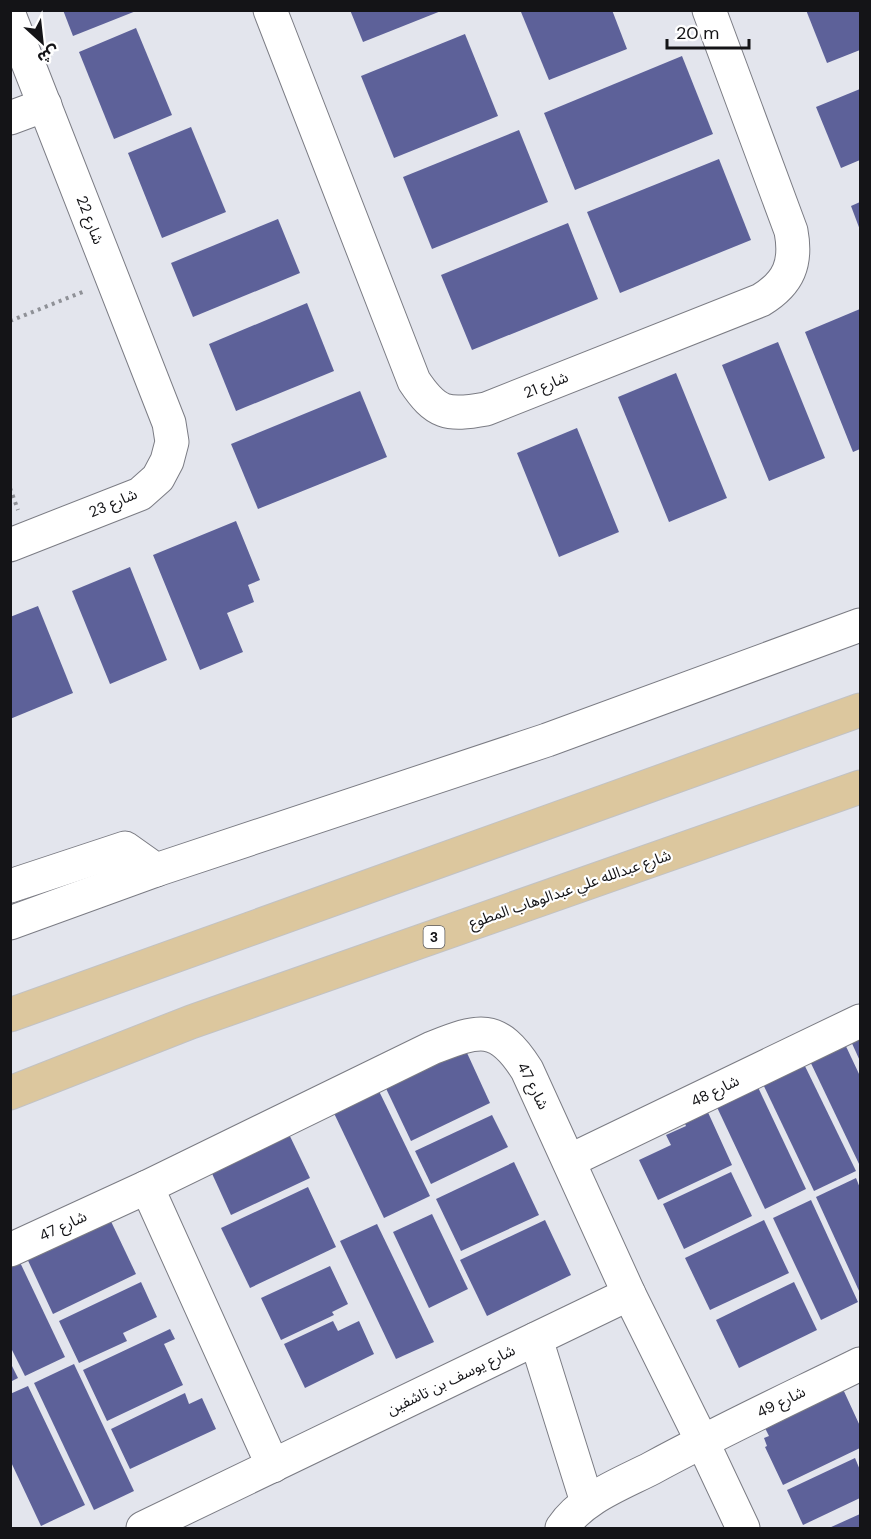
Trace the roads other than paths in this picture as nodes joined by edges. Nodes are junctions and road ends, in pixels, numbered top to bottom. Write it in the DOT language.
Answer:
graph roads {
  1 [pos="270,10"];
  2 [pos="709,10"];
  3 [pos="10,17"];
  4 [pos="45,105"];
  5 [pos="10,118"];
  6 [pos="169,423"];
  7 [pos="10,545"];
  8 [pos="861,625"];
  9 [pos="861,710"];
  10 [pos="861,787"];
  11 [pos="156,870"];
  12 [pos="10,886"];
  13 [pos="10,923"];
  14 [pos="10,1015"];
  15 [pos="861,1021"];
  16 [pos="10,1093"];
  17 [pos="569,1161"];
  18 [pos="147,1187"];
  19 [pos="10,1250"];
  20 [pos="629,1294"];
  21 [pos="536,1339"];
  22 [pos="861,1364"];
  23 [pos="702,1441"];
  24 [pos="273,1466"];
  25 [pos="587,1502"];
  26 [pos="143,1528"];
  27 [pos="562,1528"];
  28 [pos="743,1528"];
  1 -- 2 [label="street, شارع 21"];
  3 -- 4 [label="street, شارع 22"];
  4 -- 5 [label="street"];
  4 -- 6 [label="street, شارع 22"];
  6 -- 7 [label="street, شارع 23"];
  8 -- 11 [label="street"];
  9 -- 14 [label="main road"];
  10 -- 16 [label="main road, شارع عبدالله علي عبدالوهاب المطوع / 3"];
  11 -- 12 [label="street"];
  11 -- 13 [label="street"];
  15 -- 17 [label="street, شارع 48"];
  17 -- 18 [label="street, شارع 47"];
  17 -- 20 [label="street, شارع 47"];
  18 -- 19 [label="street, شارع 47"];
  18 -- 24 [label="street"];
  20 -- 21 [label="street, شارع يوسف بن تاشفين"];
  20 -- 23 [label="street, شارع 47"];
  21 -- 24 [label="street, شارع يوسف بن تاشفين"];
  21 -- 25 [label="street"];
  22 -- 23 [label="street, شارع 49"];
  23 -- 25 [label="street, شارع 49"];
  23 -- 28 [label="street, شارع 47"];
  24 -- 26 [label="street, شارع يوسف بن تاشفين"];
  25 -- 27 [label="street, شارع 49"];
}
